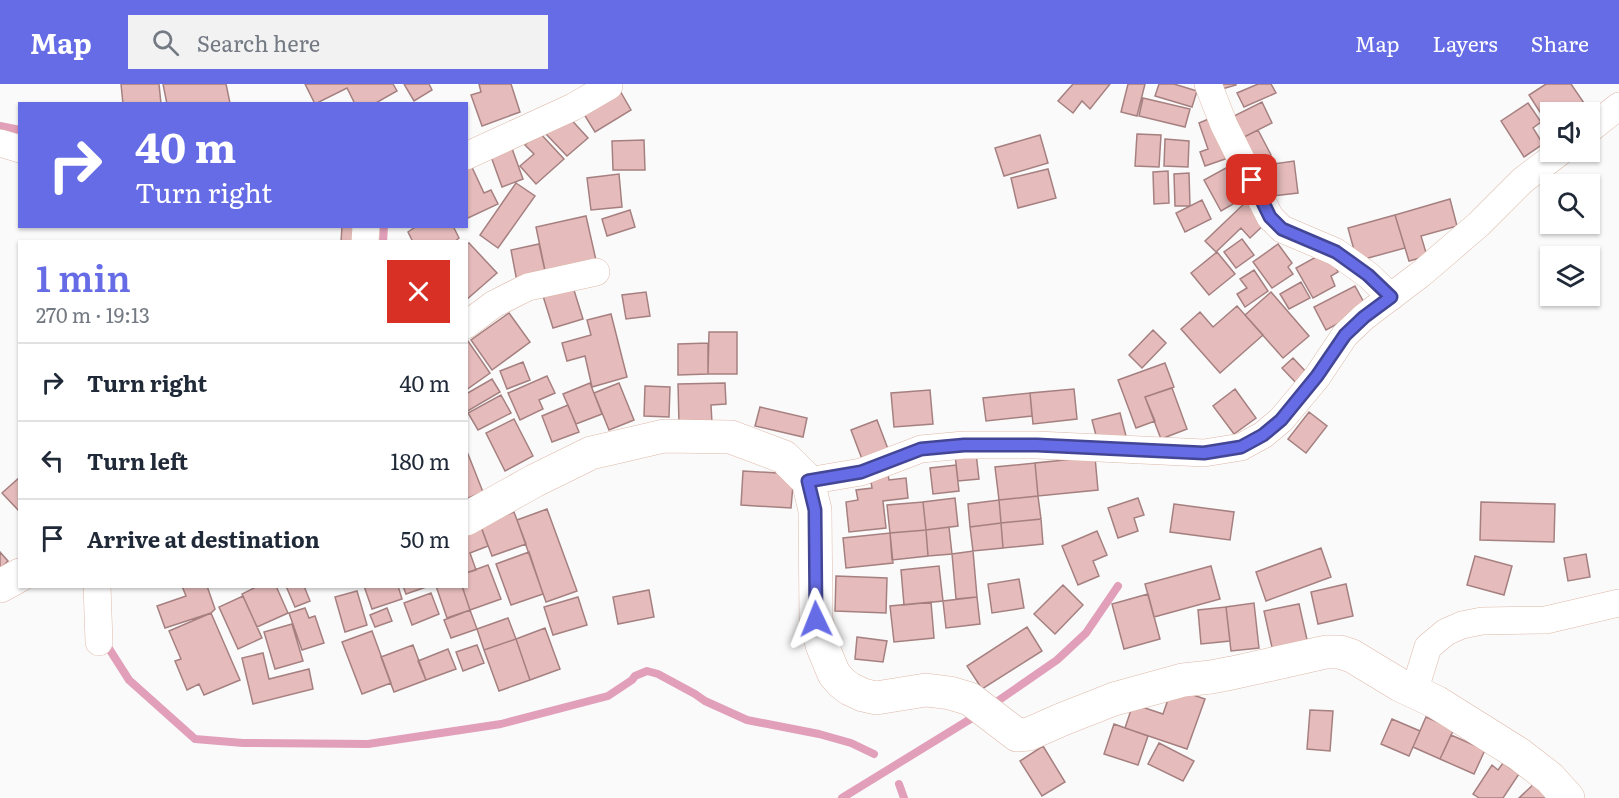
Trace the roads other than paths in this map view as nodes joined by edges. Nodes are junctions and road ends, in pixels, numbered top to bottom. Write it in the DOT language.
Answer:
graph roads {
  1 [pos="1208,84"];
  2 [pos="609,86"];
  3 [pos="1619,106"];
  4 [pos="1600,121"];
  5 [pos="0,143"];
  6 [pos="18,148"];
  7 [pos="468,155"];
  8 [pos="1547,162"];
  9 [pos="596,272"];
  10 [pos="1391,297"];
  11 [pos="468,324"];
  12 [pos="808,481"];
  13 [pos="468,518"];
  14 [pos="18,576"];
  15 [pos="0,586"];
  16 [pos="97,588"];
  17 [pos="1619,603"];
  18 [pos="99,642"];
  19 [pos="1414,692"];
  20 [pos="1568,798"];
  1 -- 10 [label="street"];
  2 -- 7 [label="street"];
  3 -- 4 [label="street"];
  5 -- 6 [label="street"];
  8 -- 10 [label="street"];
  9 -- 11 [label="street"];
  10 -- 12 [label="street"];
  12 -- 13 [label="street"];
  12 -- 19 [label="street"];
  14 -- 15 [label="street"];
  16 -- 18 [label="street"];
  17 -- 19 [label="street"];
  19 -- 20 [label="street"];
}
